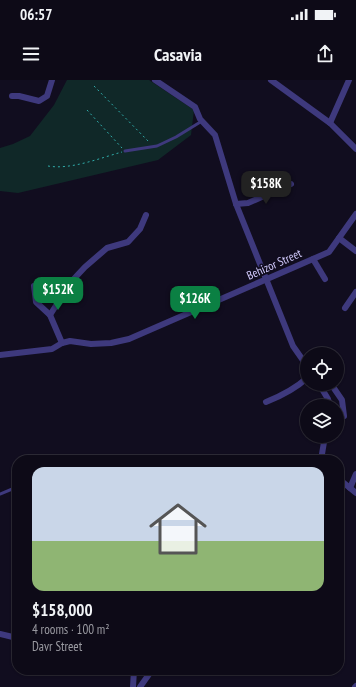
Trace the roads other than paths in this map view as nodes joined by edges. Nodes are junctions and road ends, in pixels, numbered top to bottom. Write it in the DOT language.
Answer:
graph roads {
  1 [pos="52,80"];
  2 [pos="155,80"];
  3 [pos="271,80"];
  4 [pos="350,80"];
  5 [pos="12,96"];
  6 [pos="202,121"];
  7 [pos="330,123"];
  8 [pos="356,150"];
  9 [pos="125,152"];
  10 [pos="291,184"];
  11 [pos="236,204"];
  12 [pos="356,214"];
  13 [pos="146,215"];
  14 [pos="339,238"];
  15 [pos="356,251"];
  16 [pos="313,259"];
  17 [pos="267,279"];
  18 [pos="324,280"];
  19 [pos="34,286"];
  20 [pos="356,292"];
  21 [pos="345,308"];
  22 [pos="50,315"];
  23 [pos="62,343"];
  24 [pos="0,354"];
  25 [pos="300,356"];
  26 [pos="300,384"];
  27 [pos="266,402"];
  28 [pos="324,443"];
  29 [pos="322,455"];
  30 [pos="356,474"];
  31 [pos="344,483"];
  32 [pos="12,488"];
  33 [pos="350,488"];
  34 [pos="356,493"];
  35 [pos="0,494"];
  36 [pos="0,634"];
  37 [pos="12,637"];
  38 [pos="134,675"];
  39 [pos="148,675"];
  40 [pos="133,687"];
  41 [pos="140,687"];
  1 -- 5 [label="street"];
  2 -- 6 [label="street"];
  3 -- 7 [label="street"];
  4 -- 7 [label="street"];
  6 -- 9 [label="lane"];
  6 -- 11 [label="street"];
  7 -- 8 [label="street"];
  10 -- 11 [label="street"];
  11 -- 17 [label="street"];
  12 -- 14 [label="street, Behizor Street"];
  13 -- 22 [label="street"];
  14 -- 15 [label="street"];
  14 -- 16 [label="street, Behizor Street"];
  16 -- 17 [label="street, Behizor Street"];
  16 -- 18 [label="street"];
  17 -- 23 [label="street, Behizor Street"];
  17 -- 25 [label="street"];
  19 -- 22 [label="street"];
  20 -- 21 [label="street"];
  22 -- 23 [label="street"];
  23 -- 24 [label="street, Behizor Street"];
  26 -- 27 [label="street"];
  28 -- 29 [label="street"];
  30 -- 33 [label="street"];
  31 -- 33 [label="street"];
  32 -- 35 [label="lane"];
  33 -- 34 [label="street"];
  36 -- 37 [label="street"];
  38 -- 40 [label="street"];
  39 -- 41 [label="street"];
}
